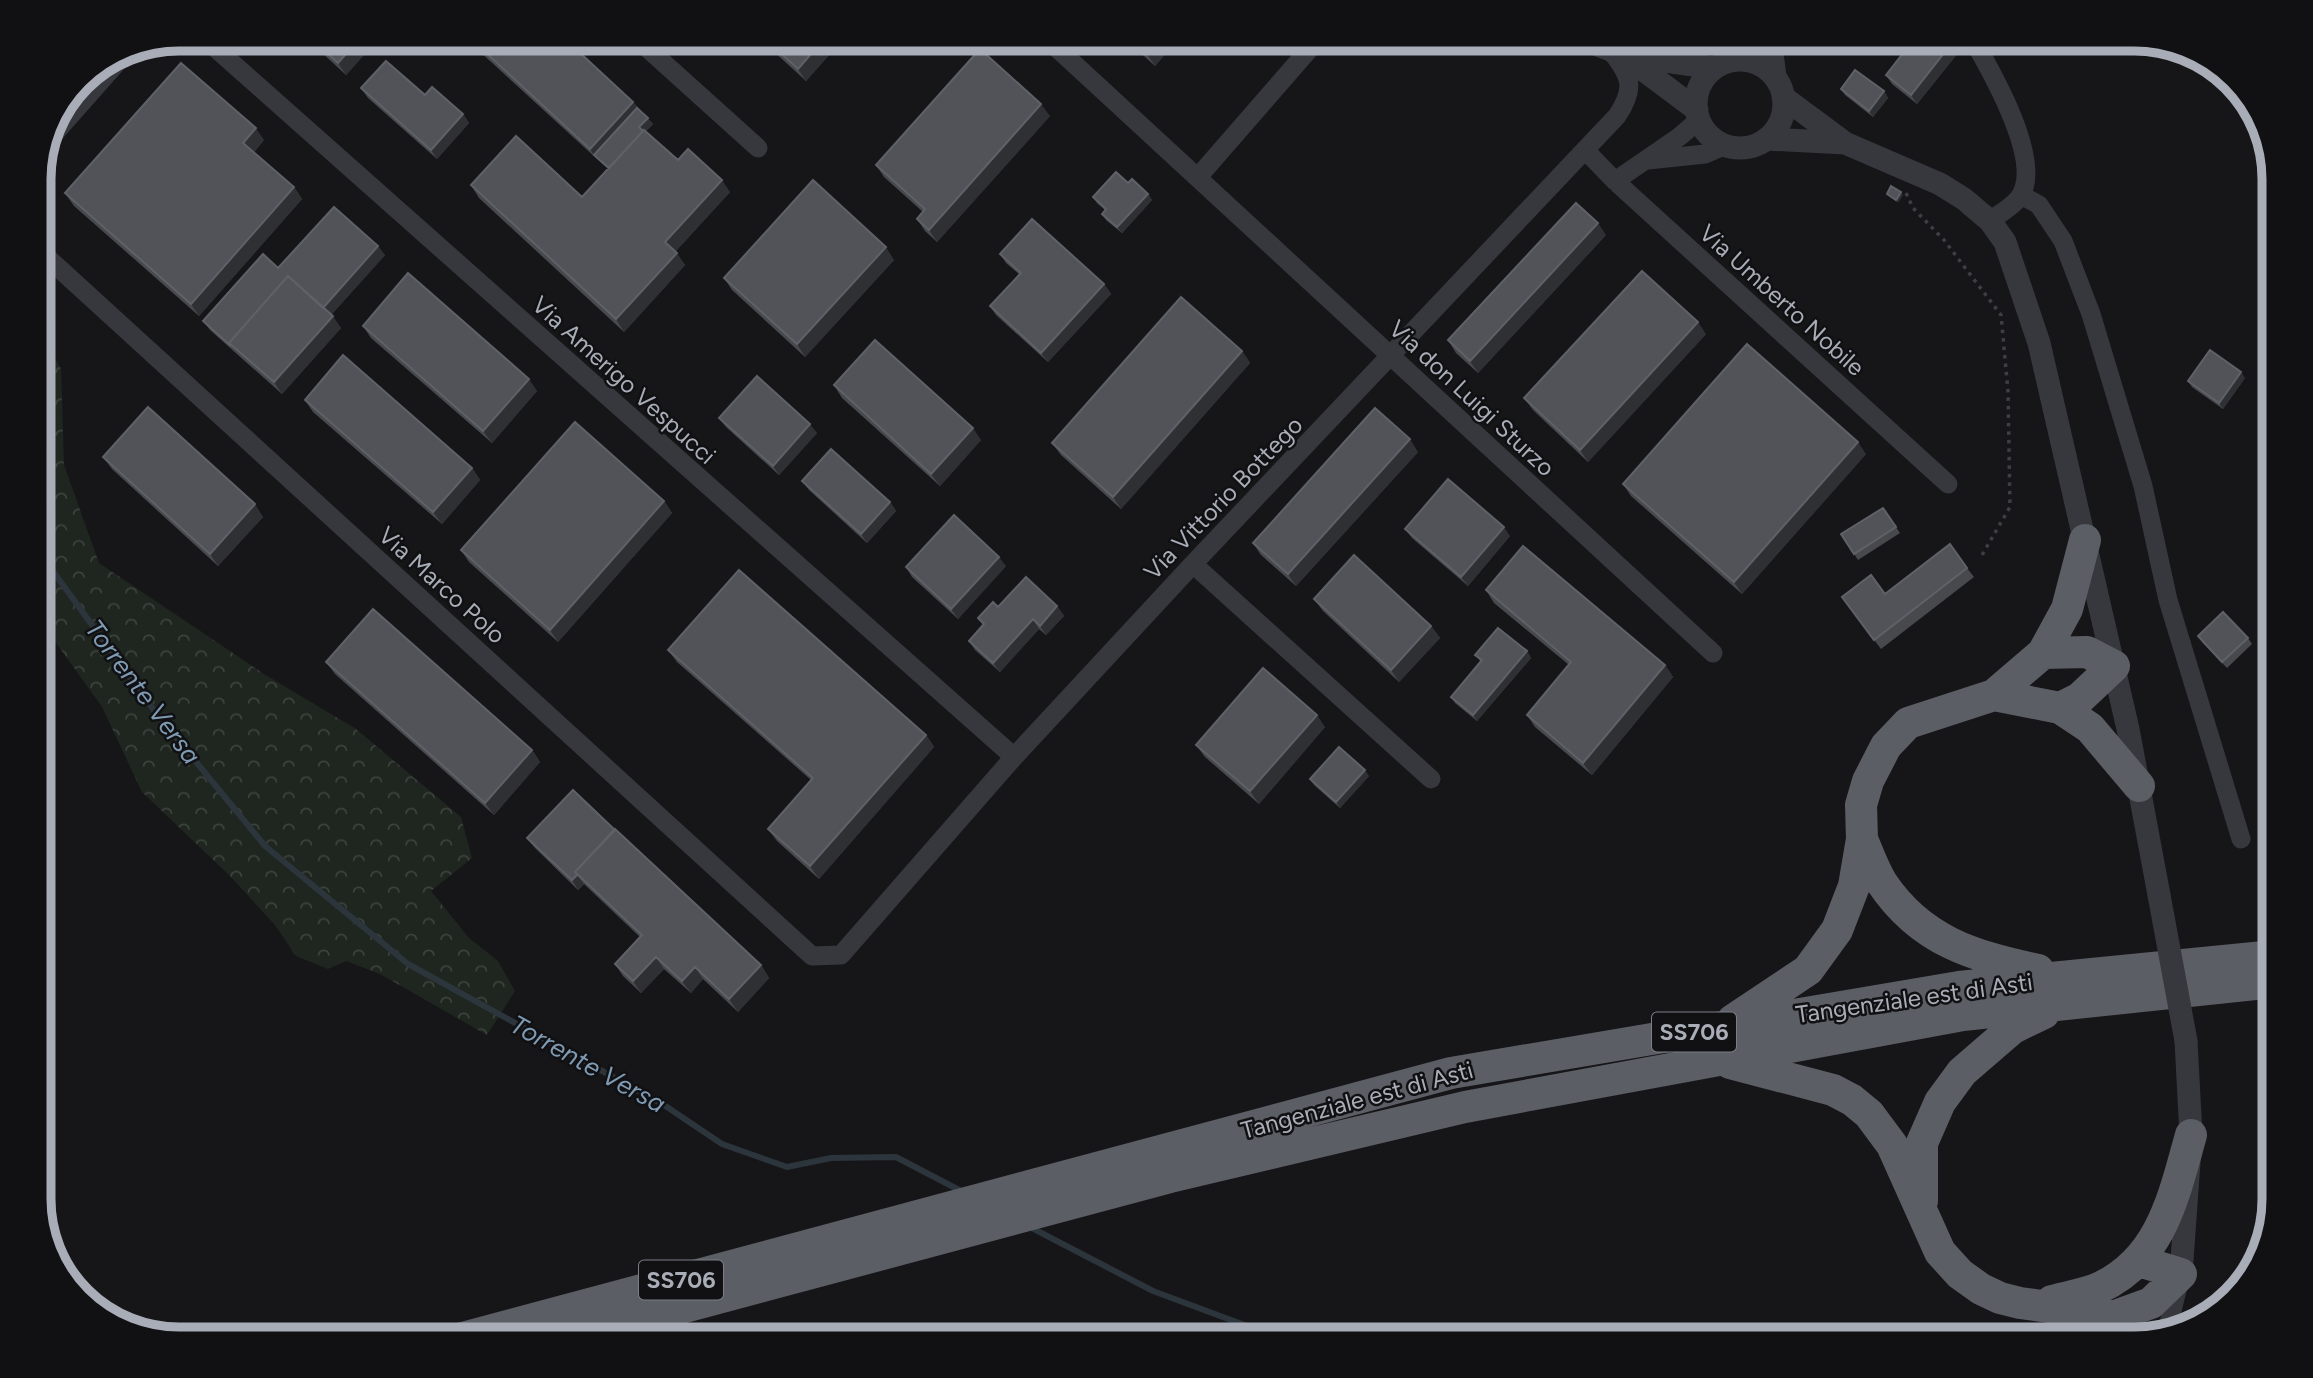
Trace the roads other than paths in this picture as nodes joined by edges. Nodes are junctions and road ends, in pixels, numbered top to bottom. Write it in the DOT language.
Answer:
graph roads {
  1 [pos="219,51"];
  2 [pos="650,51"];
  3 [pos="1060,51"];
  4 [pos="1308,51"];
  5 [pos="1738,51"];
  6 [pos="1772,51"];
  7 [pos="1979,51"];
  8 [pos="1617,52"];
  9 [pos="1725,64"];
  10 [pos="110,70"];
  11 [pos="1779,87"];
  12 [pos="1698,115"];
  13 [pos="63,123"];
  14 [pos="1766,139"];
  15 [pos="1845,143"];
  16 [pos="1726,145"];
  17 [pos="758,148"];
  18 [pos="1585,150"];
  19 [pos="1647,160"];
  20 [pos="1198,177"];
  21 [pos="1615,181"];
  22 [pos="2020,197"];
  23 [pos="1990,221"];
  24 [pos="51,261"];
  25 [pos="1391,357"];
  26 [pos="1948,484"];
  27 [pos="2085,540"];
  28 [pos="1193,564"];
  29 [pos="1713,653"];
  30 [pos="2043,653"];
  31 [pos="2114,666"];
  32 [pos="1994,695"];
  33 [pos="2060,708"];
  34 [pos="1014,757"];
  35 [pos="1430,779"];
  36 [pos="2138,786"];
  37 [pos="1862,839"];
  38 [pos="2241,839"];
  39 [pos="812,956"];
  40 [pos="2262,958"];
  41 [pos="2262,982"];
  42 [pos="2064,990"];
  43 [pos="1720,1027"];
  44 [pos="1720,1060"];
  45 [pos="2191,1135"];
  46 [pos="1922,1210"];
  47 [pos="2139,1261"];
  48 [pos="2181,1274"];
  49 [pos="2041,1304"];
  50 [pos="2115,1316"];
  51 [pos="2169,1323"];
  52 [pos="504,1327"];
  53 [pos="609,1327"];
  54 [pos="2126,1327"];
  1 -- 34 [label="street, Via Amerigo Vespucci"];
  2 -- 17 [label="street"];
  3 -- 20 [label="street, Via don Luigi Sturzo"];
  4 -- 20 [label="street"];
  5 -- 9 [label="street"];
  6 -- 11 [label="street"];
  7 -- 22 [label="street"];
  8 -- 9 [label="street"];
  8 -- 12 [label="street"];
  8 -- 18 [label="street, Via Vittorio Bottego"];
  9 -- 11 [label="street"];
  9 -- 12 [label="street"];
  10 -- 13 [label="street"];
  11 -- 14 [label="street"];
  11 -- 15 [label="street"];
  12 -- 16 [label="street"];
  12 -- 19 [label="street"];
  14 -- 15 [label="street"];
  14 -- 16 [label="street"];
  15 -- 23 [label="street"];
  16 -- 19 [label="street"];
  18 -- 21 [label="street, Via Umberto Nobile"];
  18 -- 25 [label="street, Via Vittorio Bottego"];
  19 -- 21 [label="street"];
  20 -- 25 [label="street, Via don Luigi Sturzo"];
  21 -- 26 [label="street, Via Umberto Nobile"];
  22 -- 23 [label="street"];
  22 -- 38 [label="street"];
  23 -- 27 [label="street"];
  24 -- 39 [label="street, Via Marco Polo"];
  25 -- 28 [label="street, Via Vittorio Bottego"];
  25 -- 29 [label="street, Via don Luigi Sturzo"];
  27 -- 30 [label="highway"];
  27 -- 31 [label="street"];
  28 -- 34 [label="street, Via Vittorio Bottego"];
  28 -- 35 [label="street"];
  30 -- 31 [label="highway"];
  30 -- 32 [label="highway"];
  31 -- 33 [label="highway"];
  31 -- 36 [label="street"];
  32 -- 33 [label="highway"];
  32 -- 37 [label="highway"];
  33 -- 36 [label="highway"];
  34 -- 39 [label="street, Via Vittorio Bottego"];
  36 -- 45 [label="street, bridge"];
  37 -- 42 [label="highway"];
  37 -- 43 [label="highway"];
  40 -- 42 [label="highway, Tangenziale est di Asti / SS706"];
  41 -- 42 [label="highway, Tangenziale est di Asti / SS706"];
  42 -- 43 [label="highway, Tangenziale est di Asti / SS706"];
  42 -- 44 [label="highway, Tangenziale est di Asti / SS706"];
  42 -- 46 [label="highway"];
  43 -- 52 [label="highway, Tangenziale est di Asti / SS706"];
  44 -- 46 [label="highway"];
  44 -- 53 [label="highway, Tangenziale est di Asti / SS706"];
  45 -- 47 [label="highway"];
  45 -- 48 [label="street"];
  46 -- 49 [label="highway"];
  47 -- 48 [label="highway"];
  47 -- 49 [label="highway"];
  48 -- 50 [label="highway"];
  48 -- 51 [label="street"];
  49 -- 50 [label="highway"];
  50 -- 54 [label="highway"];
}
